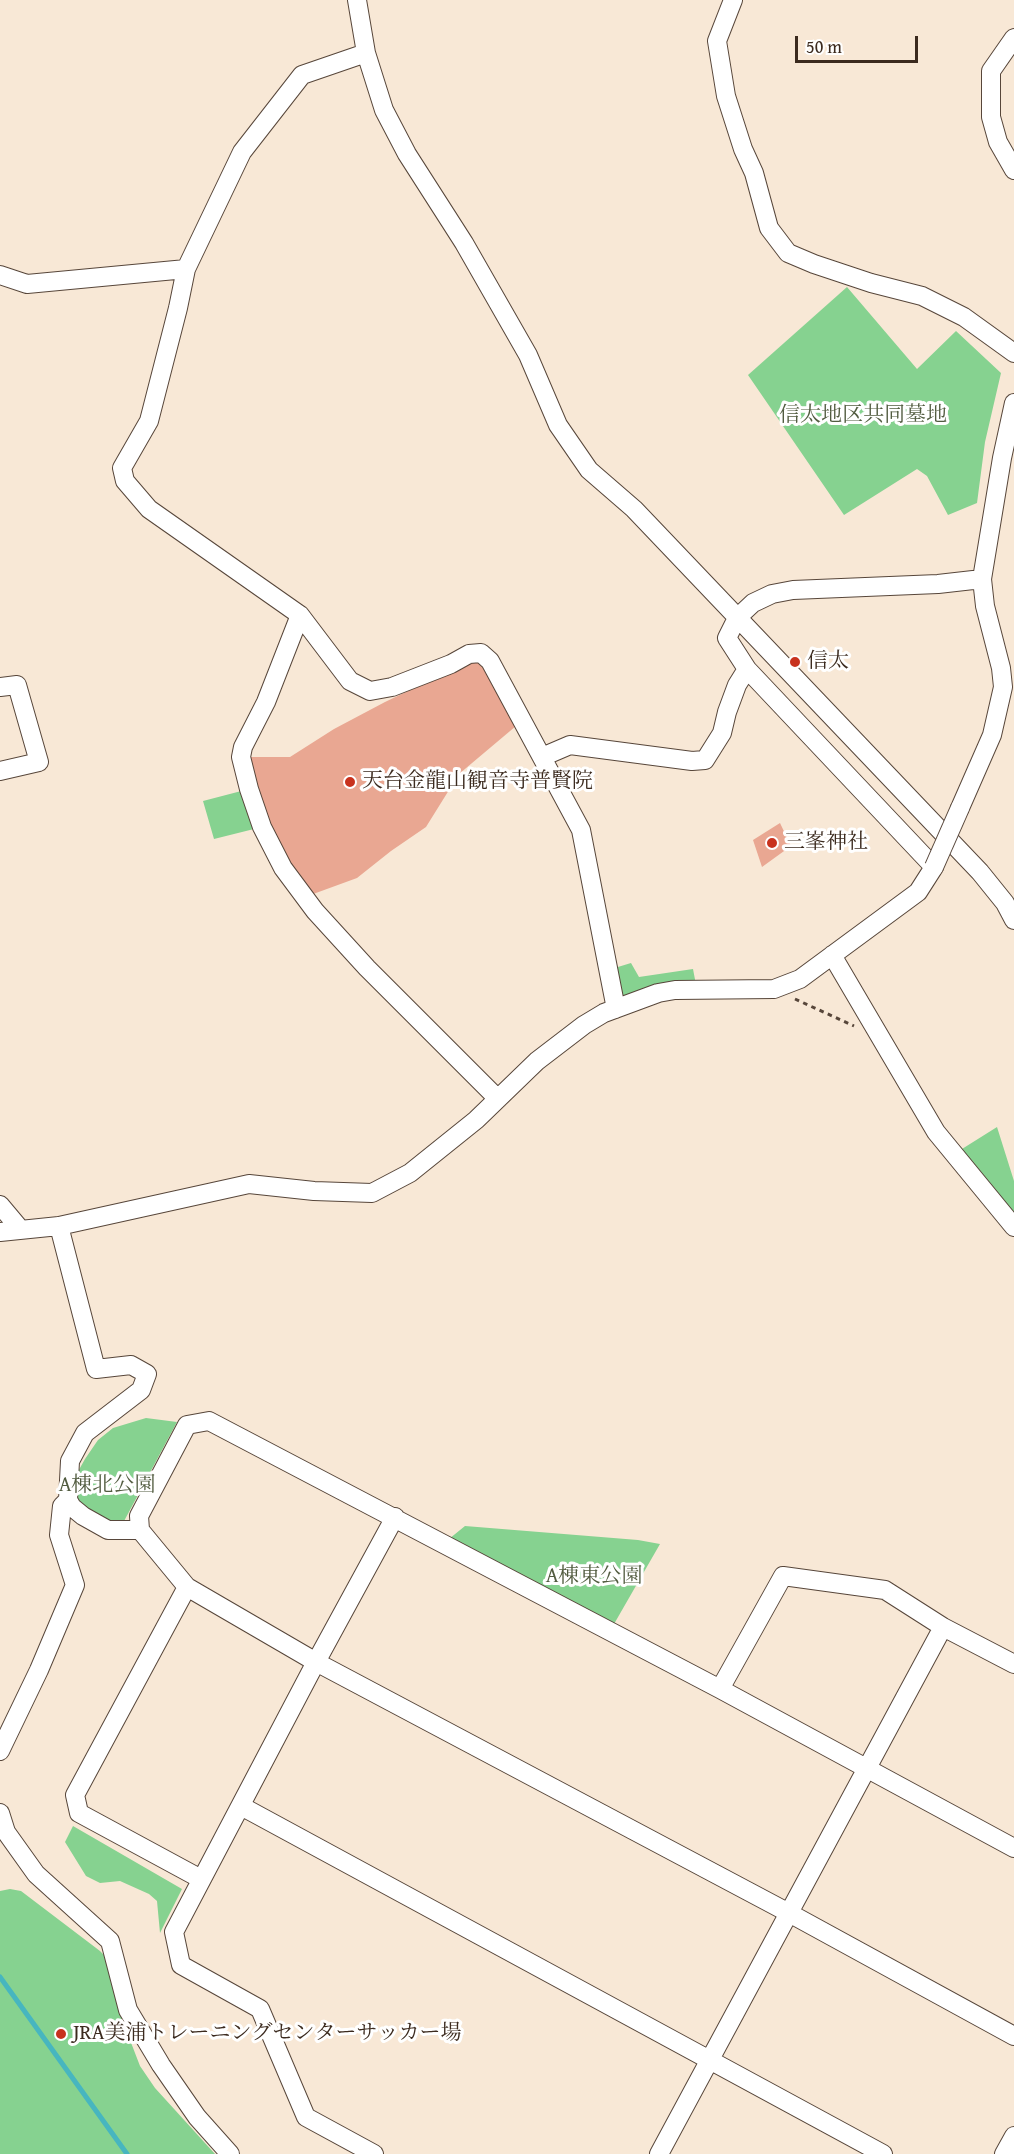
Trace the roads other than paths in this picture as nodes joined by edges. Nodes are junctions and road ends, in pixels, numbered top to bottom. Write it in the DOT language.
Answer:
graph roads {
  1 [pos="357,0"];
  2 [pos="733,0"];
  3 [pos="1014,38"];
  4 [pos="366,53"];
  5 [pos="1014,170"];
  6 [pos="186,270"];
  7 [pos="0,275"];
  8 [pos="1014,353"];
  9 [pos="1014,403"];
  10 [pos="982,579"];
  11 [pos="300,615"];
  12 [pos="737,618"];
  13 [pos="747,669"];
  14 [pos="1009,685"];
  15 [pos="0,687"];
  16 [pos="542,757"];
  17 [pos="0,771"];
  18 [pos="934,867"];
  19 [pos="1014,920"];
  20 [pos="832,955"];
  21 [pos="616,1009"];
  22 [pos="498,1099"];
  23 [pos="0,1205"];
  24 [pos="59,1226"];
  25 [pos="1014,1227"];
  26 [pos="21,1230"];
  27 [pos="0,1232"];
  28 [pos="68,1500"];
  29 [pos="395,1517"];
  30 [pos="140,1530"];
  31 [pos="187,1587"];
  32 [pos="943,1627"];
  33 [pos="316,1662"];
  34 [pos="1014,1664"];
  35 [pos="720,1689"];
  36 [pos="0,1751"];
  37 [pos="865,1768"];
  38 [pos="241,1806"];
  39 [pos="0,1813"];
  40 [pos="1014,1848"];
  41 [pos="201,1879"];
  42 [pos="789,1913"];
  43 [pos="1014,2036"];
  44 [pos="709,2059"];
  45 [pos="1014,2136"];
  46 [pos="230,2154"];
  47 [pos="374,2154"];
  48 [pos="659,2154"];
  49 [pos="883,2154"];
  50 [pos="1004,2154"];
  1 -- 4 [label="street"];
  2 -- 8 [label="street"];
  3 -- 5 [label="street"];
  4 -- 6 [label="street"];
  4 -- 12 [label="street"];
  6 -- 7 [label="street"];
  6 -- 11 [label="street"];
  9 -- 10 [label="street"];
  10 -- 12 [label="street"];
  10 -- 14 [label="street"];
  11 -- 16 [label="street"];
  11 -- 22 [label="street"];
  12 -- 13 [label="street"];
  12 -- 19 [label="street"];
  13 -- 16 [label="street"];
  13 -- 18 [label="street"];
  14 -- 18 [label="street, bridge"];
  15 -- 17 [label="street"];
  16 -- 21 [label="street"];
  18 -- 20 [label="street"];
  20 -- 21 [label="street"];
  20 -- 25 [label="street"];
  21 -- 22 [label="street"];
  22 -- 24 [label="street"];
  23 -- 26 [label="street"];
  24 -- 26 [label="street"];
  24 -- 28 [label="street"];
  26 -- 27 [label="street"];
  28 -- 30 [label="street"];
  28 -- 36 [label="street"];
  29 -- 30 [label="street"];
  29 -- 33 [label="street"];
  29 -- 35 [label="street"];
  30 -- 31 [label="street"];
  31 -- 33 [label="street"];
  31 -- 41 [label="street"];
  32 -- 34 [label="street"];
  32 -- 35 [label="street"];
  32 -- 37 [label="street"];
  33 -- 38 [label="street"];
  33 -- 42 [label="street"];
  35 -- 37 [label="street"];
  37 -- 40 [label="street"];
  37 -- 42 [label="street"];
  38 -- 41 [label="street"];
  38 -- 44 [label="street"];
  39 -- 46 [label="street"];
  41 -- 47 [label="street"];
  42 -- 43 [label="street"];
  42 -- 44 [label="street"];
  44 -- 48 [label="street"];
  44 -- 49 [label="street"];
  45 -- 50 [label="street"];
}
